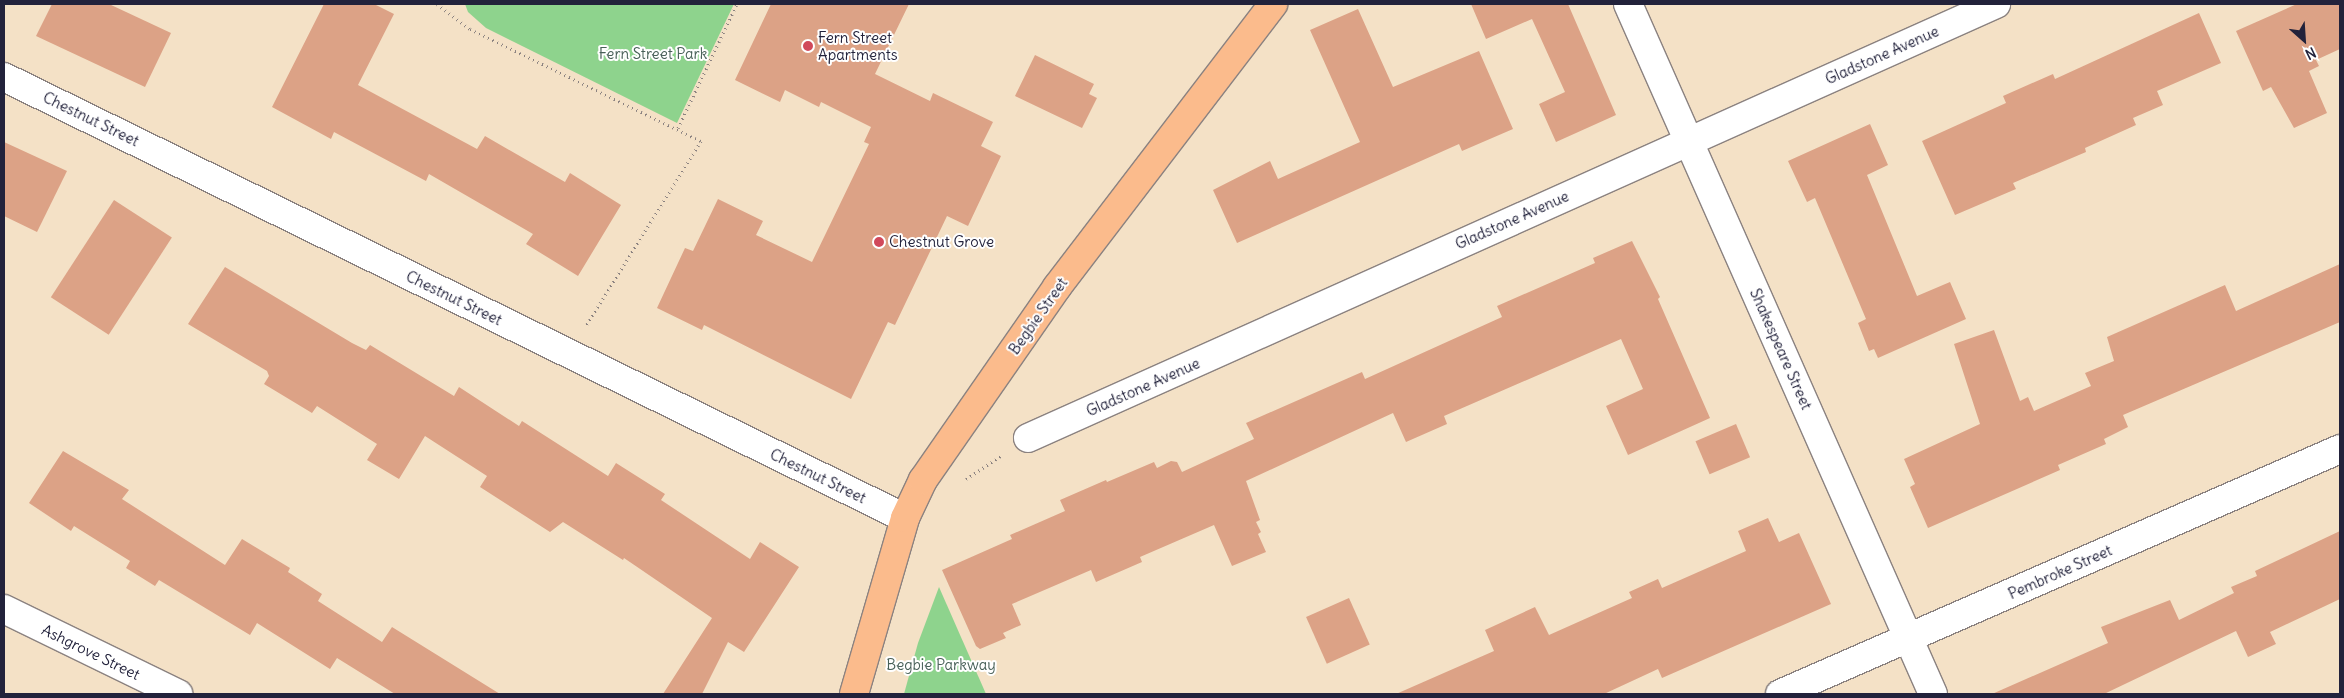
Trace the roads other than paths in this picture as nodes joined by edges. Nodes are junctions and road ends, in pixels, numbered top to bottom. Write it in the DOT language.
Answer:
graph roads {
  1 [pos="1273,4"];
  2 [pos="1628,4"];
  3 [pos="1996,4"];
  4 [pos="4,77"];
  5 [pos="1690,140"];
  6 [pos="1028,438"];
  7 [pos="2340,449"];
  8 [pos="906,518"];
  9 [pos="4,609"];
  10 [pos="1908,638"];
  11 [pos="178,694"];
  12 [pos="854,694"];
  13 [pos="1780,694"];
  14 [pos="1933,694"];
  1 -- 8 [label="main road, Begbie Street"];
  2 -- 5 [label="street, Shakespeare Street"];
  3 -- 5 [label="street, Gladstone Avenue"];
  4 -- 8 [label="street, Chestnut Street"];
  5 -- 6 [label="street, Gladstone Avenue"];
  5 -- 10 [label="street, Shakespeare Street"];
  7 -- 10 [label="street, Pembroke Street"];
  8 -- 12 [label="main road, Begbie Street"];
  9 -- 11 [label="street, Ashgrove Street"];
  10 -- 13 [label="street, Pembroke Street"];
  10 -- 14 [label="street, Shakespeare Street"];
}
